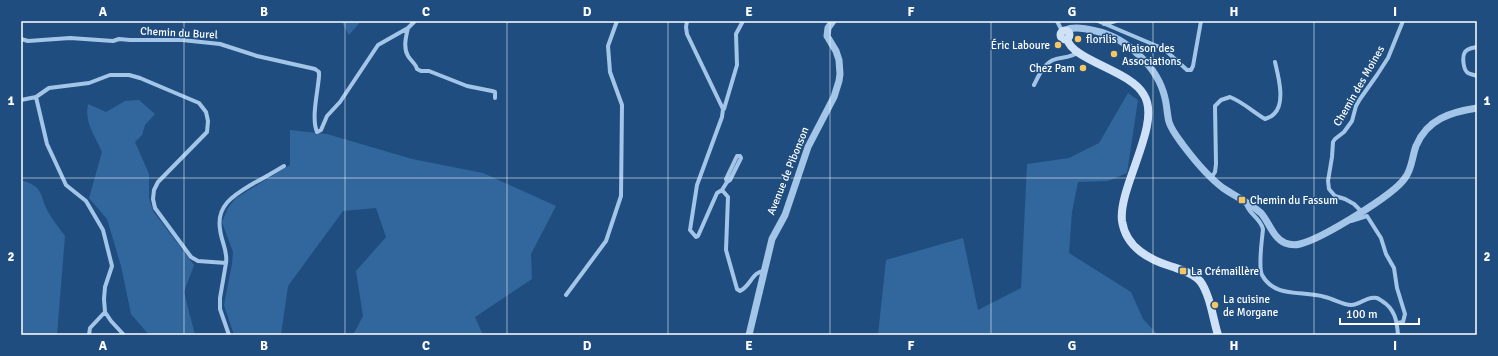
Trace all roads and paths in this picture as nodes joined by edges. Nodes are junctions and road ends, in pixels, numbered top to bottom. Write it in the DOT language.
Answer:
graph roads {
  1 [pos="415,21"];
  2 [pos="617,21"];
  3 [pos="687,21"];
  4 [pos="743,21"];
  5 [pos="833,21"];
  6 [pos="1057,21"];
  7 [pos="1098,21"];
  8 [pos="1116,21"];
  9 [pos="1201,21"];
  10 [pos="1403,21"];
  11 [pos="1104,24"];
  12 [pos="408,28"];
  13 [pos="1066,34"];
  14 [pos="21,39"];
  15 [pos="1477,47"];
  16 [pos="1078,52"];
  17 [pos="1275,62"];
  18 [pos="1477,76"];
  19 [pos="1034,85"];
  20 [pos="36,97"];
  21 [pos="495,98"];
  22 [pos="21,100"];
  23 [pos="1477,108"];
  24 [pos="723,109"];
  25 [pos="284,166"];
  26 [pos="1211,178"];
  27 [pos="727,182"];
  28 [pos="722,190"];
  29 [pos="1246,203"];
  30 [pos="1362,212"];
  31 [pos="1349,220"];
  32 [pos="226,263"];
  33 [pos="765,270"];
  34 [pos="566,295"];
  35 [pos="105,312"];
  36 [pos="1397,323"];
  37 [pos="89,335"];
  38 [pos="124,335"];
  39 [pos="229,335"];
  40 [pos="749,335"];
  41 [pos="1218,335"];
  42 [pos="1398,335"];
  1 -- 12 [label="street"];
  2 -- 34 [label="street"];
  3 -- 24 [label="street"];
  4 -- 24 [label="street"];
  5 -- 33 [label="street, Avenue de Pibonson"];
  6 -- 13 [label="street"];
  7 -- 11 [label="street"];
  8 -- 11 [label="street"];
  9 -- 11 [label="street"];
  10 -- 30 [label="street, Chemin des Moines"];
  12 -- 14 [label="street, Chemin du Burel"];
  12 -- 21 [label="street"];
  13 -- 16 [label="main road"];
  13 -- 26 [label="street"];
  15 -- 18 [label="street"];
  16 -- 19 [label="street"];
  16 -- 41 [label="main road"];
  17 -- 26 [label="street"];
  20 -- 22 [label="street"];
  20 -- 32 [label="street"];
  20 -- 35 [label="street"];
  23 -- 30 [label="street"];
  24 -- 28 [label="street"];
  25 -- 32 [label="street"];
  26 -- 29 [label="street"];
  27 -- 27 [label="street"];
  27 -- 28 [label="street"];
  28 -- 33 [label="street"];
  29 -- 31 [label="street"];
  29 -- 36 [label="street"];
  30 -- 31 [label="street"];
  31 -- 36 [label="street"];
  32 -- 39 [label="street"];
  33 -- 40 [label="street, Avenue de Pibonson"];
  35 -- 37 [label="street"];
  35 -- 38 [label="street"];
  36 -- 42 [label="street"];
}
